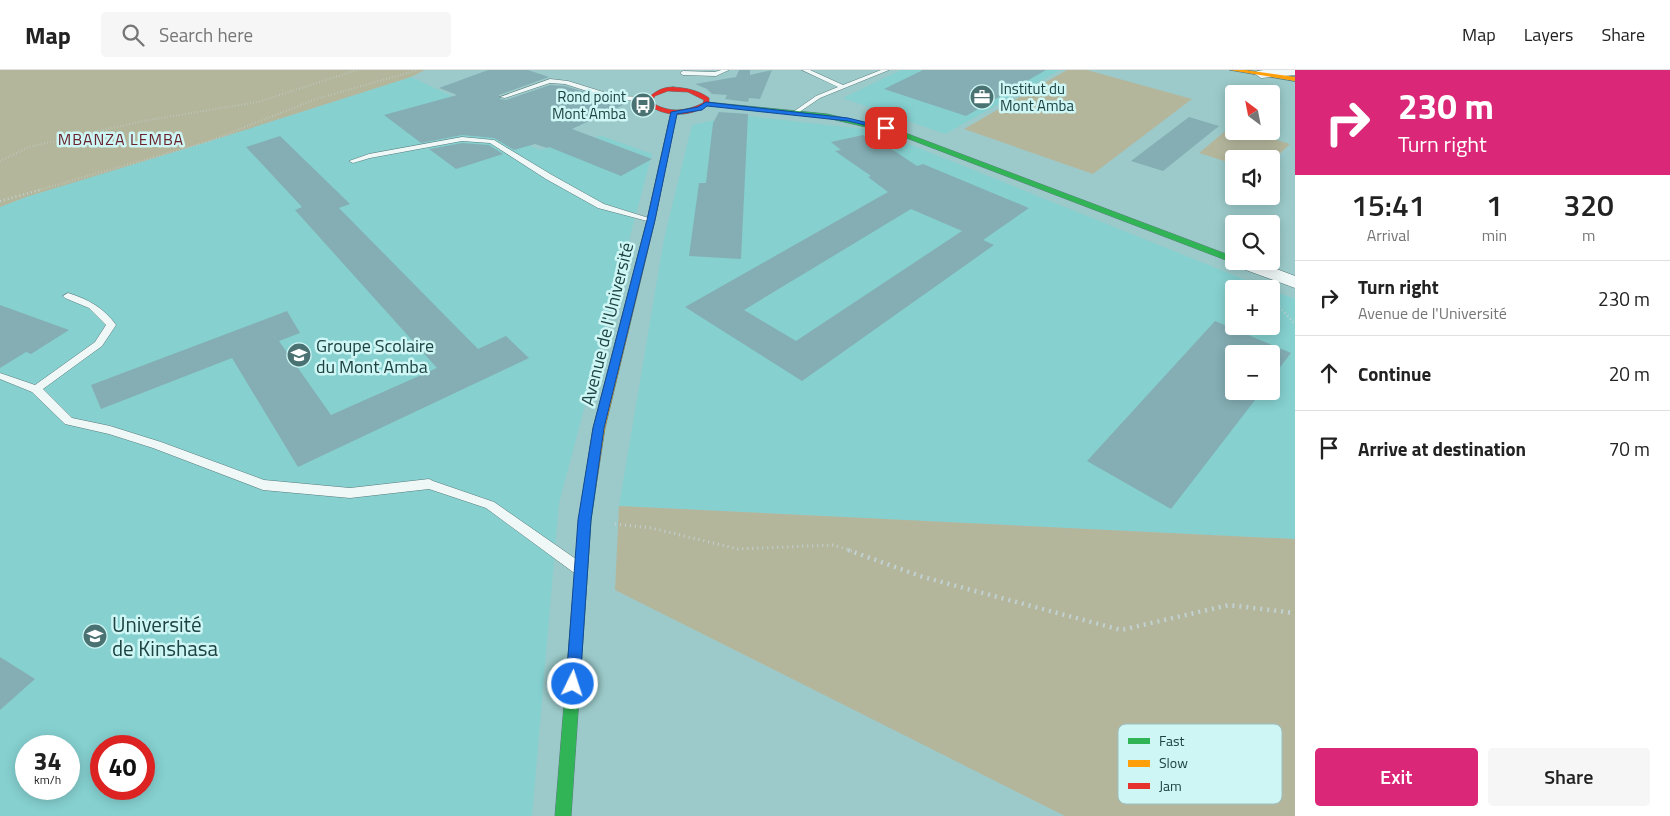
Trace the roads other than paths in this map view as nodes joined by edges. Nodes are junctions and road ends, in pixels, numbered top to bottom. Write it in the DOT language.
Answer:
graph roads {
  1 [pos="726,70"];
  2 [pos="806,70"];
  3 [pos="886,70"];
  4 [pos="1234,70"];
  5 [pos="683,72"];
  6 [pos="1295,72"];
  7 [pos="1261,74"];
  8 [pos="1295,79"];
  9 [pos="843,87"];
  10 [pos="679,89"];
  11 [pos="503,96"];
  12 [pos="649,99"];
  13 [pos="706,104"];
  14 [pos="674,112"];
  15 [pos="795,113"];
  16 [pos="353,161"];
  17 [pos="651,220"];
  18 [pos="1225,257"];
  19 [pos="1262,270"];
  20 [pos="1295,282"];
  21 [pos="68,296"];
  22 [pos="0,376"];
  23 [pos="36,389"];
  24 [pos="581,570"];
  25 [pos="563,816"];
  1 -- 5 [label="lane"];
  2 -- 9 [label="lane"];
  3 -- 9 [label="lane"];
  4 -- 7 [label="street"];
  5 -- 10 [label="street"];
  6 -- 7 [label="street"];
  7 -- 8 [label="street"];
  9 -- 15 [label="lane"];
  10 -- 12 [label="street"];
  10 -- 13 [label="street"];
  11 -- 12 [label="lane"];
  12 -- 14 [label="street"];
  13 -- 14 [label="street"];
  13 -- 15 [label="street"];
  14 -- 17 [label="street, Avenue de l'Université"];
  15 -- 18 [label="street"];
  16 -- 17 [label="lane"];
  17 -- 24 [label="street, Avenue de l'Université"];
  19 -- 20 [label="street"];
  21 -- 23 [label="lane"];
  22 -- 23 [label="lane"];
  23 -- 24 [label="lane"];
  24 -- 25 [label="street, Avenue de l'Université"];
}
